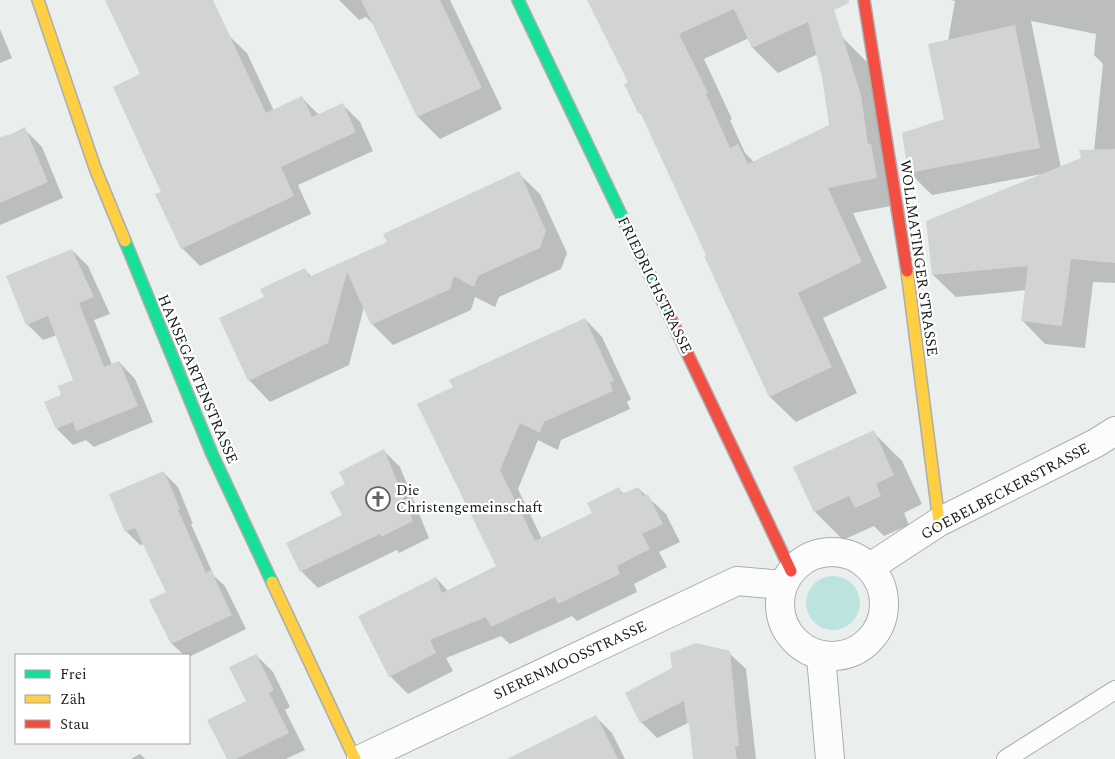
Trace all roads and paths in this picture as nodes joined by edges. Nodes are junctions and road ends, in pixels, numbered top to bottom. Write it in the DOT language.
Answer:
graph roads {
  1 [pos="38,0"];
  2 [pos="518,0"];
  3 [pos="864,0"];
  4 [pos="1115,431"];
  5 [pos="939,522"];
  6 [pos="870,567"];
  7 [pos="787,578"];
  8 [pos="821,656"];
  9 [pos="1115,690"];
  10 [pos="355,759"];
  11 [pos="361,759"];
  12 [pos="830,759"];
  13 [pos="1006,759"];
  1 -- 10 [label="street, HANSEGARTENSTRASSE"];
  2 -- 7 [label="street, FRIEDRICHSTRASSE"];
  3 -- 5 [label="street, WOLLMATINGER STRASSE"];
  4 -- 5 [label="street, GOEBELBECKERSTRASSE"];
  5 -- 6 [label="street, GOEBELBECKERSTRASSE"];
  6 -- 7 [label="street"];
  6 -- 8 [label="street"];
  7 -- 8 [label="street"];
  7 -- 11 [label="street, SIERENMOOSSTRASSE"];
  8 -- 12 [label="street"];
  9 -- 13 [label="lane"];
}
